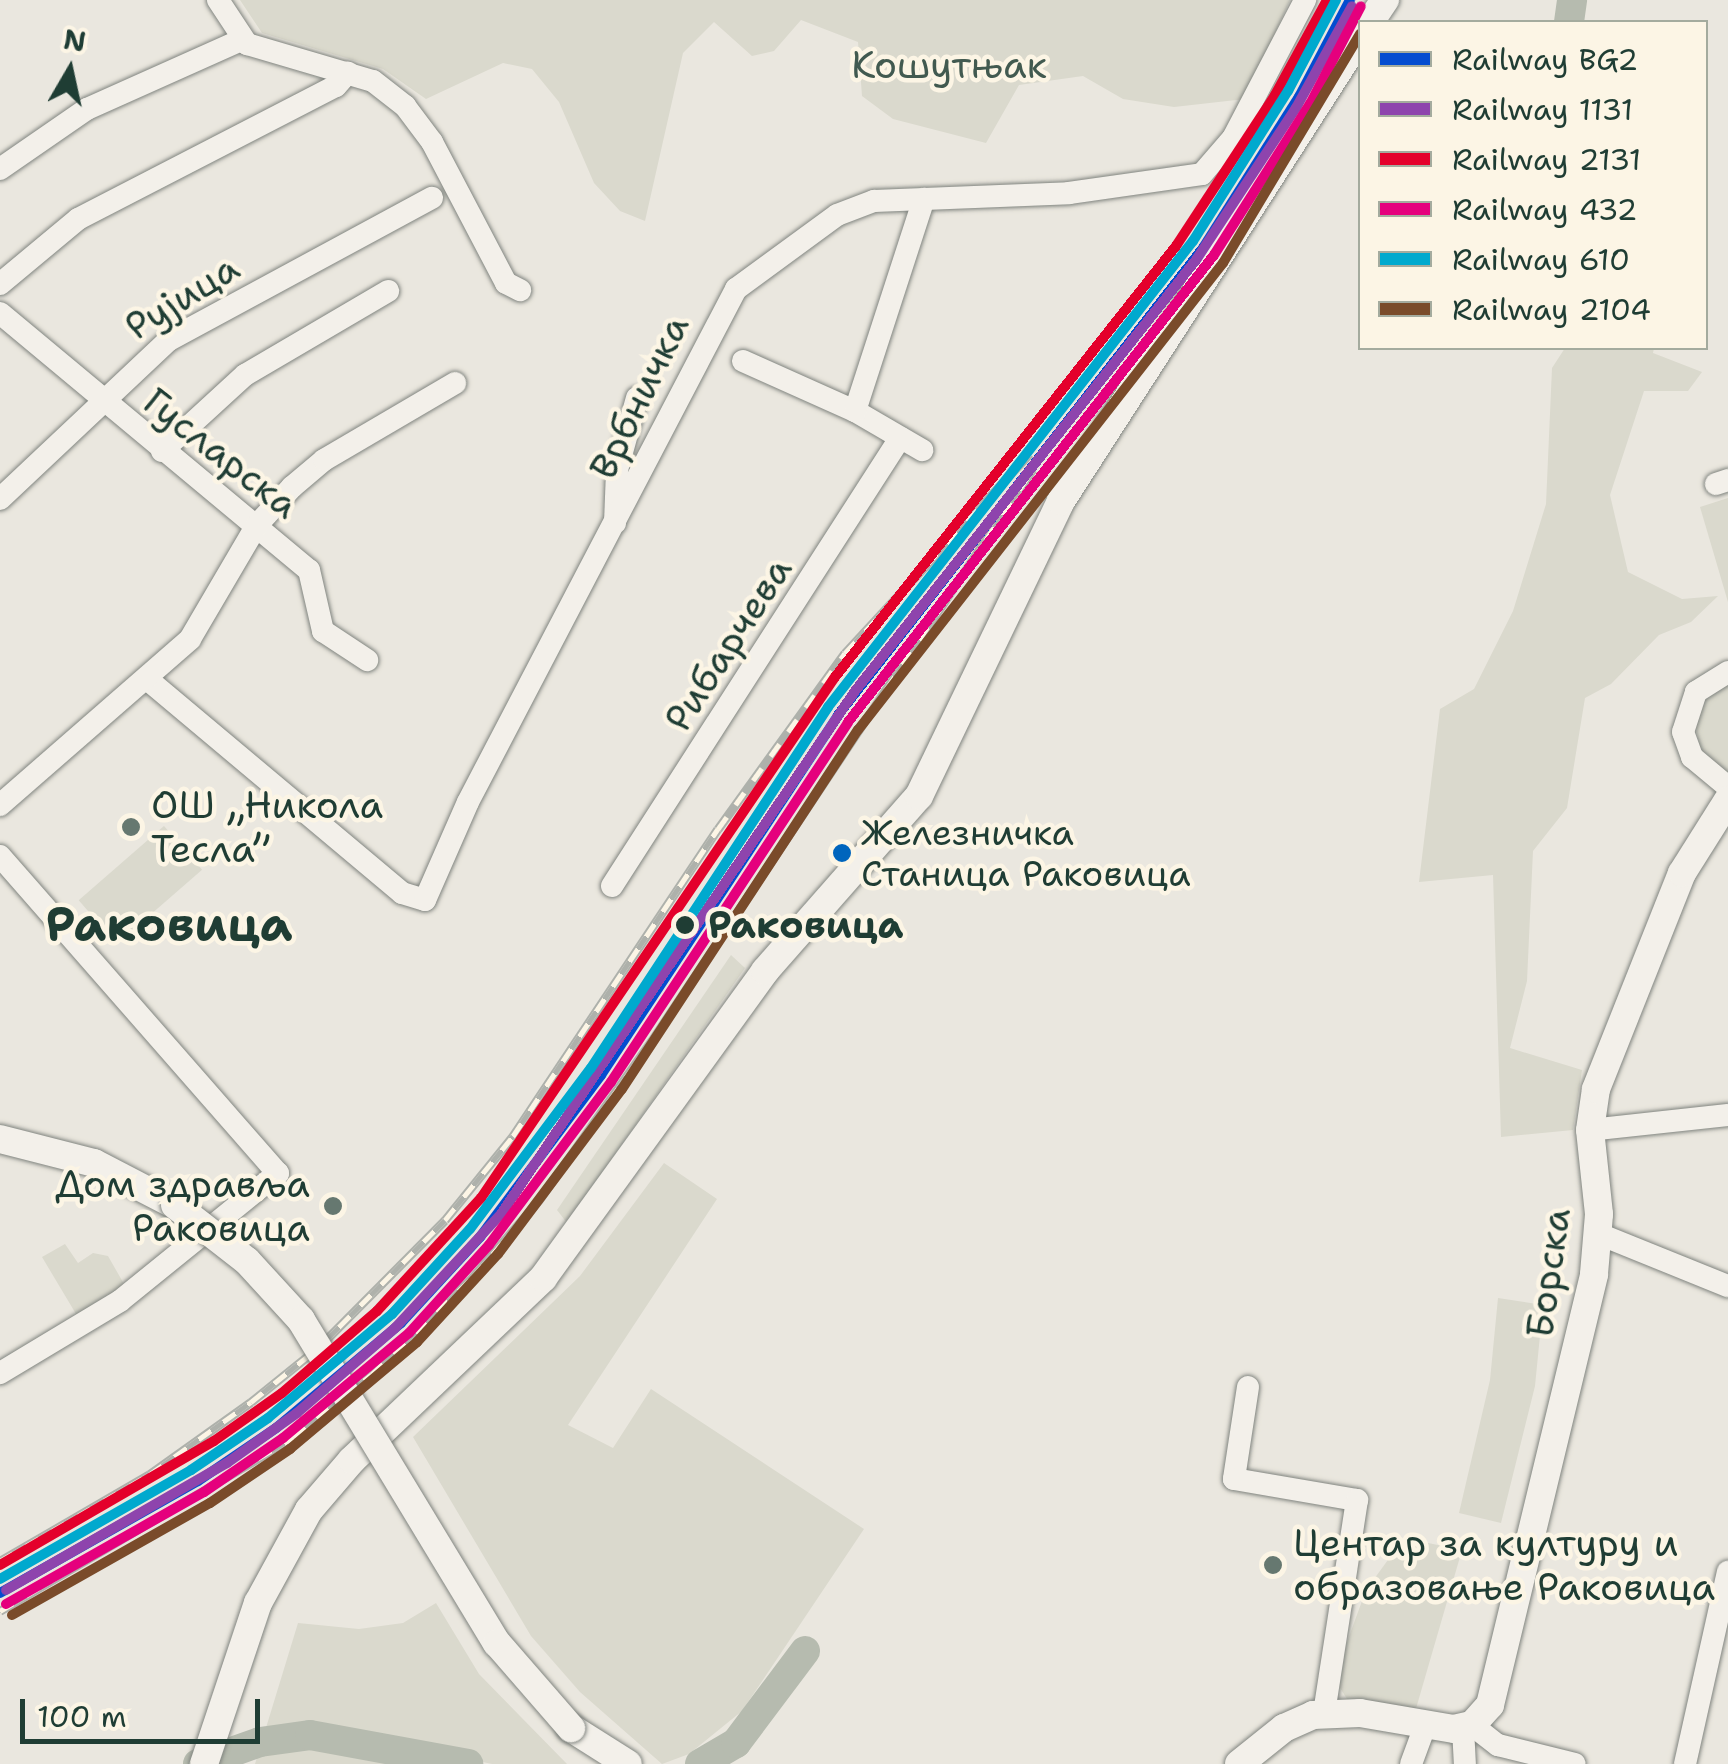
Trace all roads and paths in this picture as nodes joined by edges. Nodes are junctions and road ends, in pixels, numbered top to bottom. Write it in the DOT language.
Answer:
graph roads {
  1 [pos="218,0"];
  2 [pos="1305,0"];
  3 [pos="1358,40"];
  4 [pos="248,44"];
  5 [pos="348,72"];
  6 [pos="0,170"];
  7 [pos="432,198"];
  8 [pos="924,199"];
  9 [pos="0,284"];
  10 [pos="513,287"];
  11 [pos="388,291"];
  12 [pos="0,313"];
  13 [pos="743,360"];
  14 [pos="455,383"];
  15 [pos="637,398"];
  16 [pos="100,402"];
  17 [pos="855,410"];
  18 [pos="900,438"];
  19 [pos="922,450"];
  20 [pos="162,452"];
  21 [pos="0,499"];
  22 [pos="257,525"];
  23 [pos="615,526"];
  24 [pos="367,660"];
  25 [pos="1728,672"];
  26 [pos="147,678"];
  27 [pos="1728,788"];
  28 [pos="1728,800"];
  29 [pos="0,805"];
  30 [pos="0,856"];
  31 [pos="612,886"];
  32 [pos="1728,1115"];
  33 [pos="1590,1130"];
  34 [pos="0,1139"];
  35 [pos="1599,1234"];
  36 [pos="1728,1286"];
  37 [pos="0,1372"];
  38 [pos="1248,1387"];
  39 [pos="1728,1572"];
  40 [pos="1324,1714"];
  41 [pos="1424,1726"];
  42 [pos="1467,1727"];
  43 [pos="571,1728"];
  44 [pos="204,1764"];
  45 [pos="602,1764"];
  46 [pos="628,1764"];
  47 [pos="1239,1764"];
  48 [pos="1411,1764"];
  49 [pos="1465,1764"];
  50 [pos="1576,1764"];
  51 [pos="1686,1764"];
  1 -- 4 [label="street"];
  2 -- 8 [label="street, Врбничка"];
  3 -- 44 [label="main road"];
  4 -- 5 [label="street"];
  4 -- 6 [label="street"];
  5 -- 9 [label="street"];
  5 -- 10 [label="street"];
  7 -- 16 [label="street, Рујица"];
  8 -- 17 [label="street"];
  8 -- 23 [label="street, Врбничка"];
  11 -- 20 [label="street"];
  12 -- 16 [label="street, Гусларска"];
  13 -- 17 [label="street"];
  14 -- 22 [label="street"];
  15 -- 23 [label="street"];
  16 -- 20 [label="street, Гусларска"];
  16 -- 21 [label="street, Рујица"];
  17 -- 18 [label="street"];
  18 -- 19 [label="street"];
  18 -- 31 [label="street, Рибарчева"];
  20 -- 22 [label="street, Гусларска"];
  22 -- 24 [label="street, Гусларска"];
  22 -- 26 [label="street"];
  23 -- 26 [label="street, Врбничка"];
  25 -- 27 [label="street"];
  26 -- 29 [label="street"];
  28 -- 33 [label="main road, Борска"];
  30 -- 37 [label="street"];
  32 -- 33 [label="street"];
  33 -- 35 [label="main road, Борска"];
  34 -- 43 [label="main road, bridge"];
  35 -- 36 [label="street"];
  35 -- 42 [label="main road, Борска"];
  38 -- 40 [label="street"];
  39 -- 51 [label="street"];
  40 -- 41 [label="main road"];
  40 -- 47 [label="main road"];
  41 -- 42 [label="main road"];
  41 -- 48 [label="street"];
  42 -- 49 [label="street"];
  42 -- 50 [label="street"];
  43 -- 45 [label="main road"];
  43 -- 46 [label="main road"];
}
